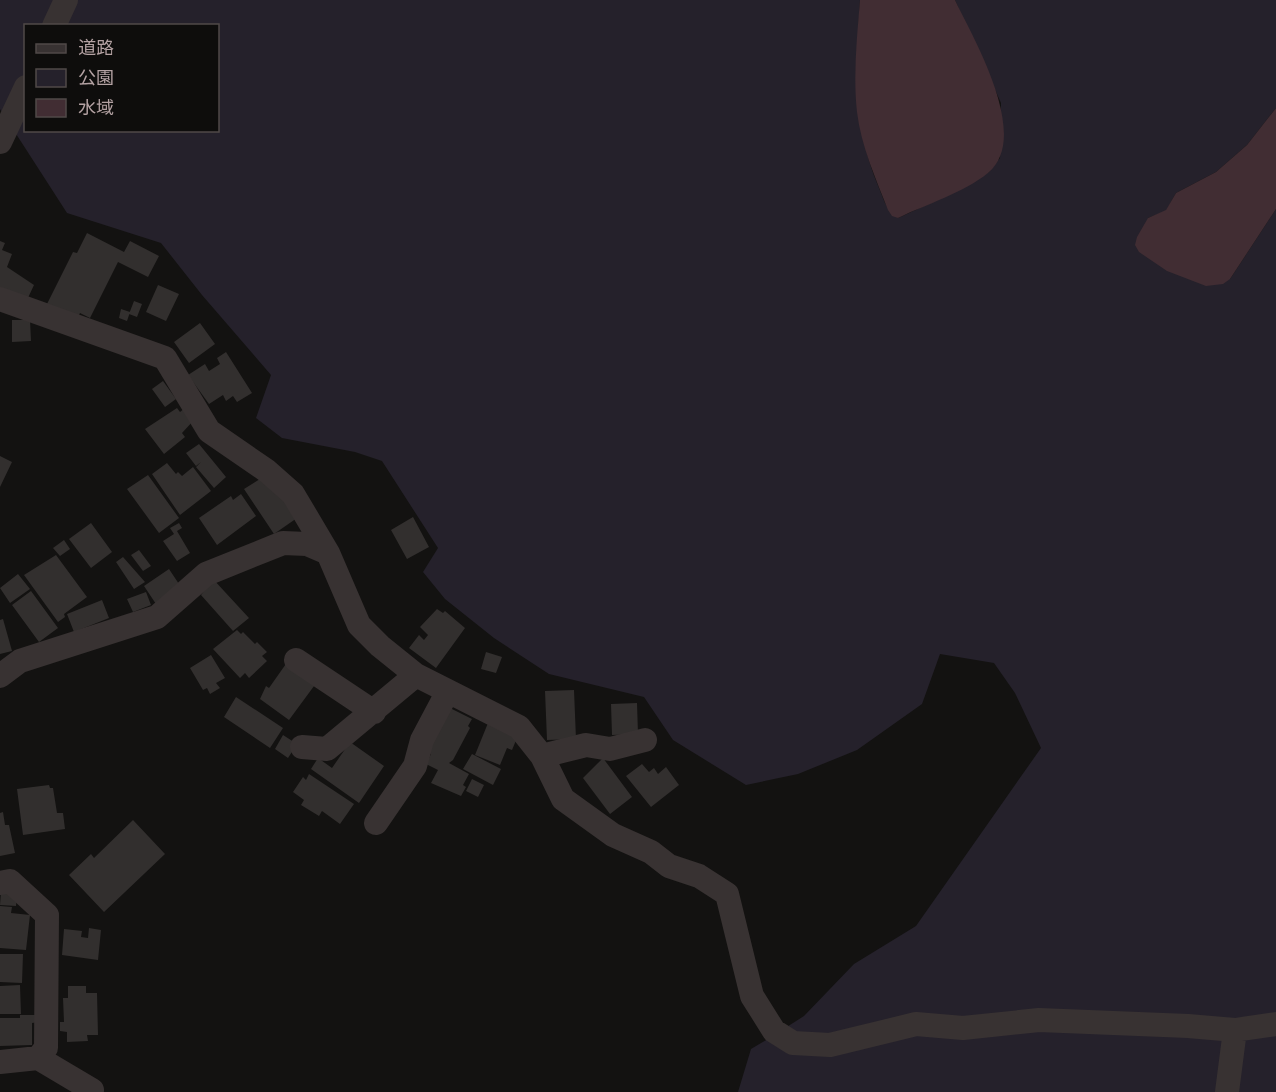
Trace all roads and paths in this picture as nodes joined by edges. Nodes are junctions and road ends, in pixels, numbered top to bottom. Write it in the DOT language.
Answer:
graph roads {
  1 [pos="66,0"];
  2 [pos="55,24"];
  3 [pos="24,91"];
  4 [pos="0,142"];
  5 [pos="0,299"];
  6 [pos="328,553"];
  7 [pos="296,660"];
  8 [pos="416,675"];
  9 [pos="0,676"];
  10 [pos="448,691"];
  11 [pos="374,712"];
  12 [pos="645,740"];
  13 [pos="302,747"];
  14 [pos="542,756"];
  15 [pos="376,823"];
  16 [pos="0,883"];
  17 [pos="1276,1024"];
  18 [pos="1235,1030"];
  19 [pos="38,1058"];
  20 [pos="0,1062"];
  21 [pos="92,1090"];
  22 [pos="1227,1092"];
  1 -- 2 [label="street"];
  3 -- 4 [label="street"];
  5 -- 6 [label="street"];
  6 -- 8 [label="street"];
  6 -- 9 [label="street"];
  7 -- 11 [label="street"];
  8 -- 10 [label="street"];
  8 -- 11 [label="street"];
  10 -- 14 [label="street"];
  10 -- 15 [label="street"];
  11 -- 13 [label="street"];
  12 -- 14 [label="street"];
  14 -- 18 [label="street"];
  16 -- 19 [label="street"];
  17 -- 18 [label="street"];
  18 -- 22 [label="street"];
  19 -- 20 [label="street"];
  19 -- 21 [label="street"];
}
